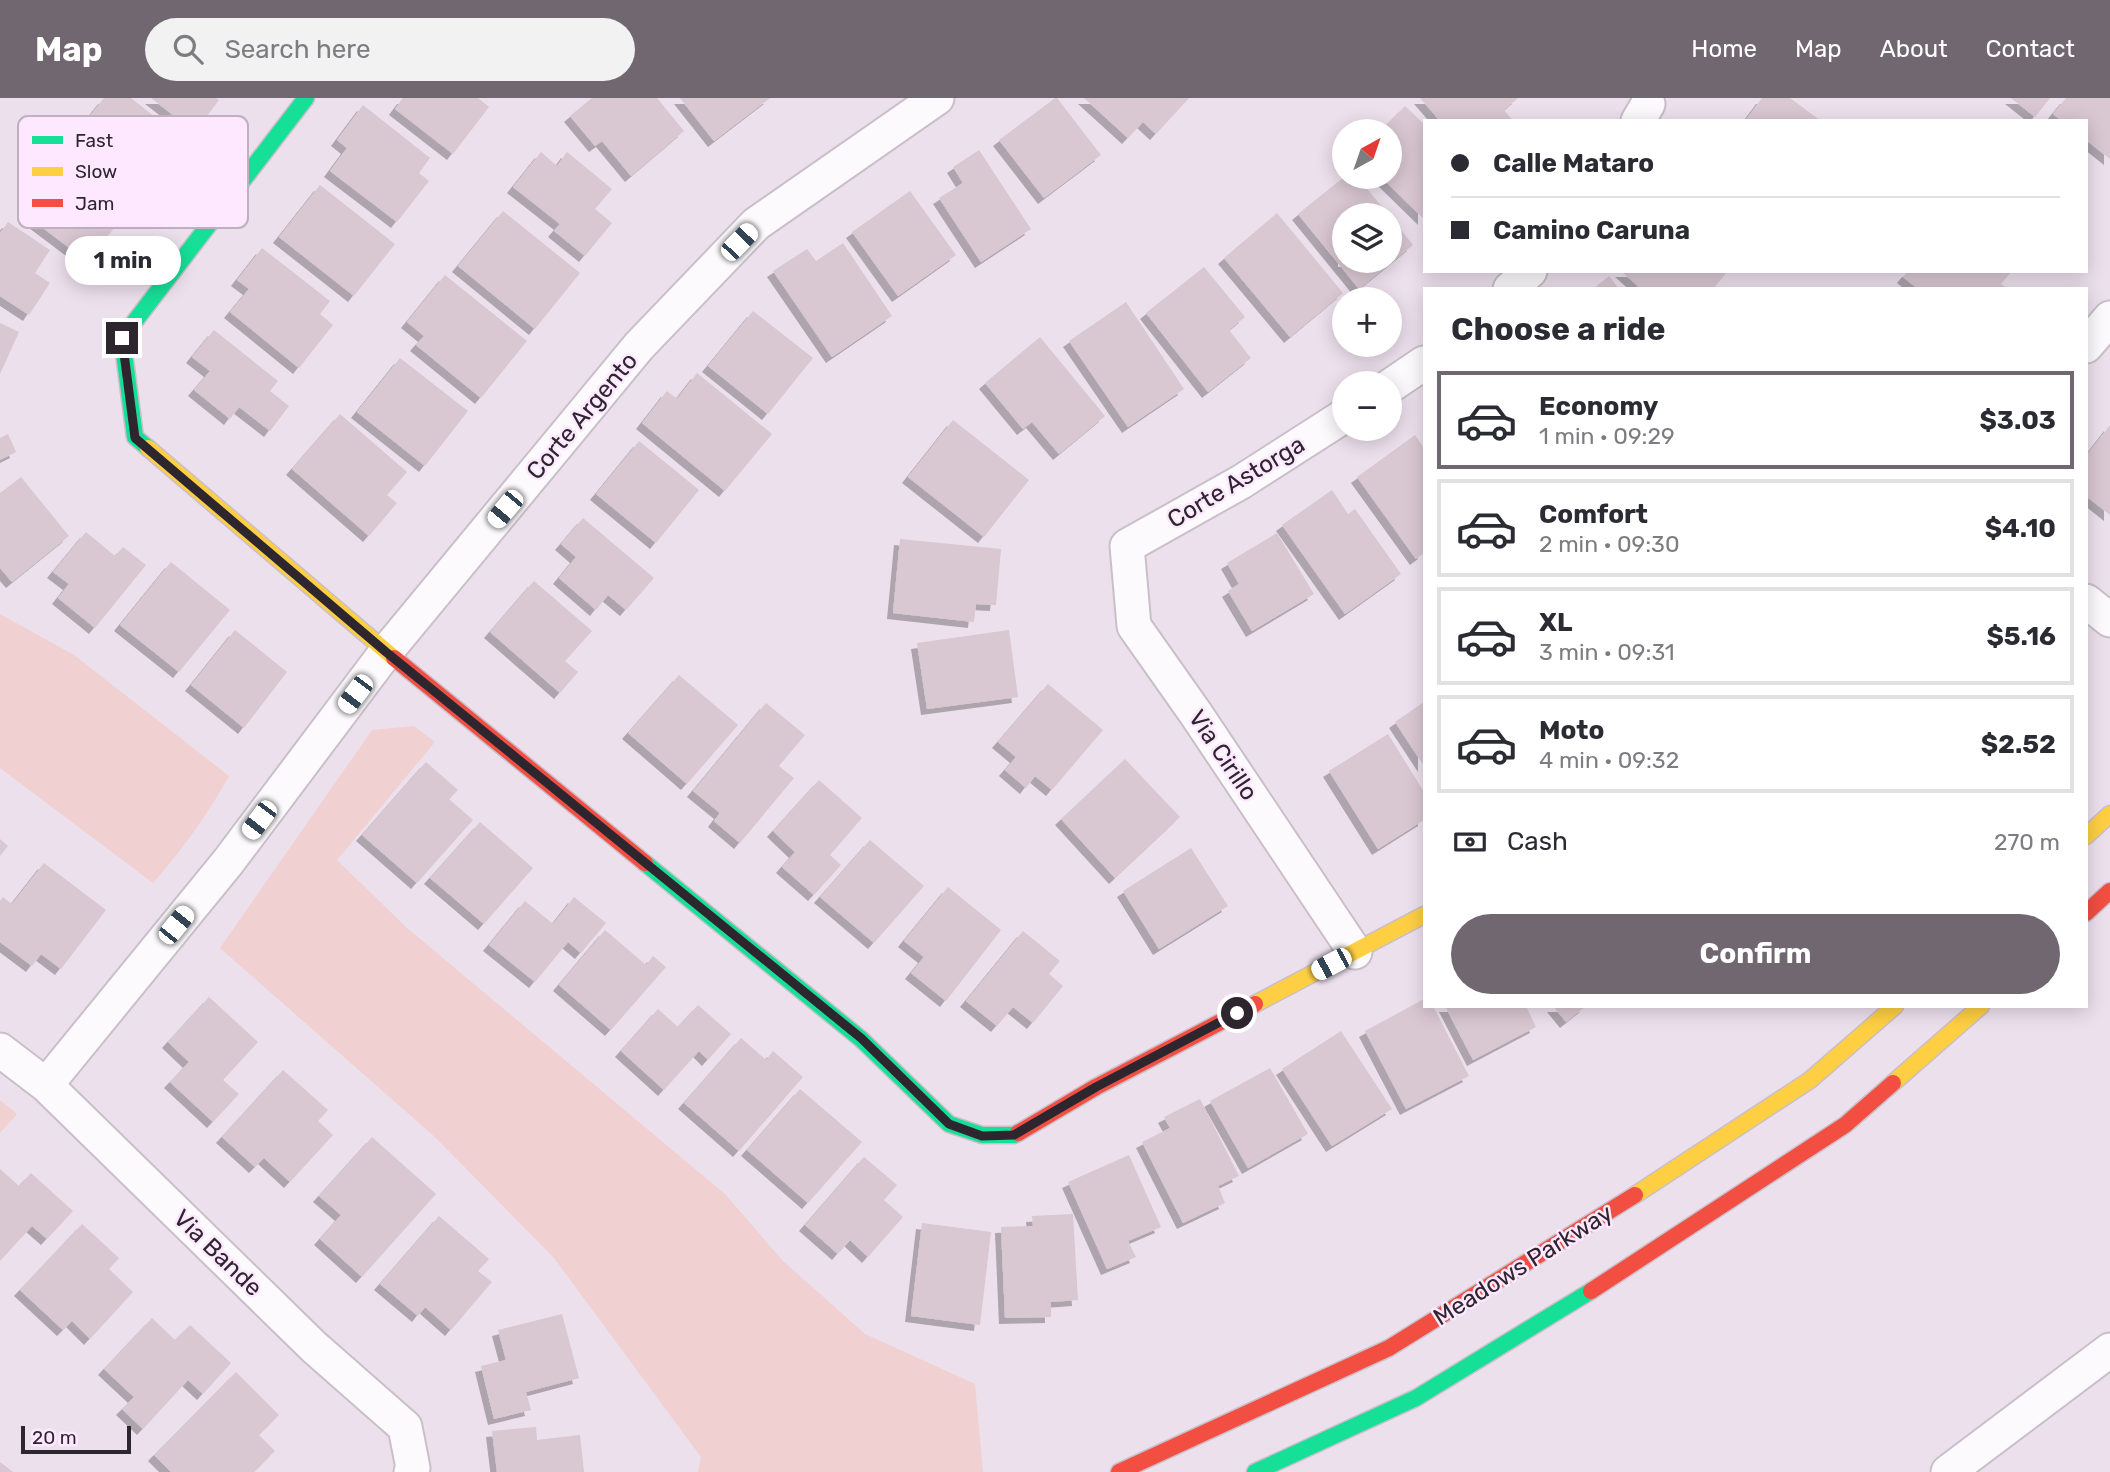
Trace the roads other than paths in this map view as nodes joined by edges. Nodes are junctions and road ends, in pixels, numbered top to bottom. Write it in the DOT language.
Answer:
graph roads {
  1 [pos="306,98"];
  2 [pos="937,98"];
  3 [pos="248,174"];
  4 [pos="206,228"];
  5 [pos="1528,273"];
  6 [pos="1512,287"];
  7 [pos="2110,318"];
  8 [pos="2088,344"];
  9 [pos="1423,364"];
  10 [pos="1402,378"];
  11 [pos="1332,424"];
  12 [pos="1127,546"];
  13 [pos="2088,603"];
  14 [pos="2110,621"];
  15 [pos="386,652"];
  16 [pos="2110,814"];
  17 [pos="2088,834"];
  18 [pos="2110,891"];
  19 [pos="2088,910"];
  20 [pos="1423,916"];
  21 [pos="1355,952"];
  22 [pos="1893,1008"];
  23 [pos="1980,1008"];
  24 [pos="0,1051"];
  25 [pos="46,1085"];
  26 [pos="2110,1350"];
  27 [pos="412,1470"];
  28 [pos="1950,1471"];
  29 [pos="1119,1472"];
  30 [pos="1255,1472"];
  1 -- 3 [label="street"];
  2 -- 15 [label="street, Corte Argento"];
  4 -- 15 [label="street"];
  5 -- 6 [label="street"];
  7 -- 8 [label="street"];
  9 -- 10 [label="street"];
  11 -- 12 [label="street, Corte Astorga"];
  12 -- 21 [label="street, Via Cirillo"];
  13 -- 14 [label="street"];
  15 -- 21 [label="street"];
  15 -- 25 [label="street, Corte Argento"];
  16 -- 17 [label="street"];
  18 -- 19 [label="street"];
  20 -- 21 [label="street"];
  22 -- 29 [label="street, Meadows Parkway"];
  23 -- 30 [label="street"];
  24 -- 25 [label="street, Via Bande"];
  25 -- 27 [label="street, Via Bande"];
  26 -- 28 [label="street"];
}
